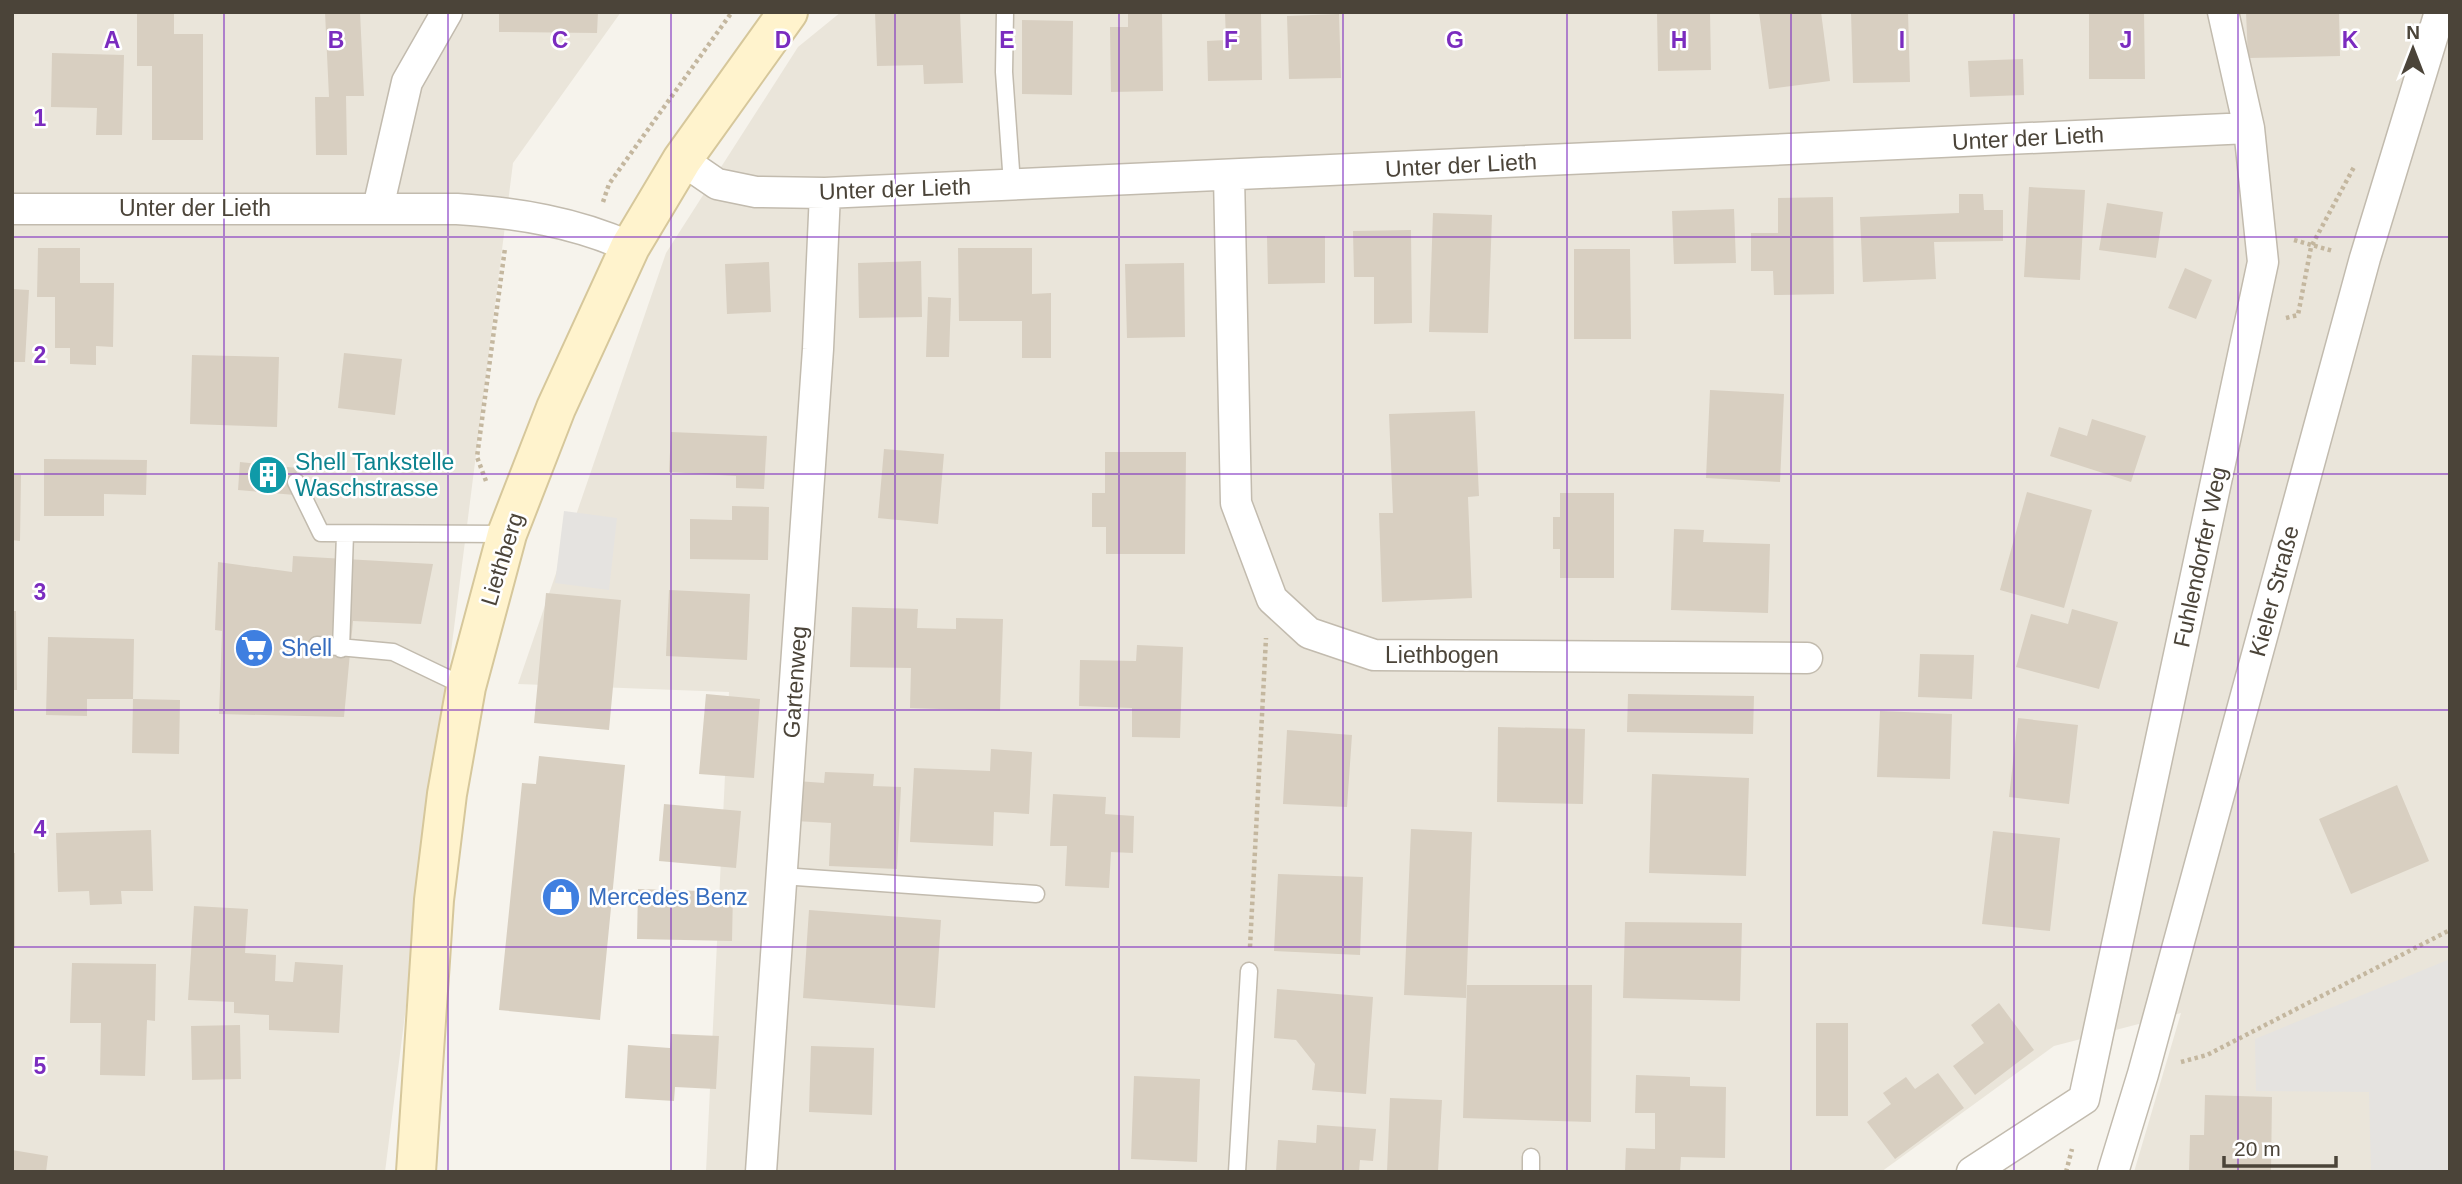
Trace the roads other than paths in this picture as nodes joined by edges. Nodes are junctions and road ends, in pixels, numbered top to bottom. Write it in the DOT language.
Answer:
graph roads {
  1 [pos="447,12"];
  2 [pos="789,12"];
  3 [pos="1005,12"];
  4 [pos="2222,12"];
  5 [pos="2440,12"];
  6 [pos="2249,128"];
  7 [pos="682,160"];
  8 [pos="1229,176"];
  9 [pos="1012,184"];
  10 [pos="825,193"];
  11 [pos="379,208"];
  12 [pos="12,209"];
  13 [pos="630,247"];
  14 [pos="296,482"];
  15 [pos="345,534"];
  16 [pos="507,534"];
  17 [pos="317,645"];
  18 [pos="341,649"];
  19 [pos="1807,658"];
  20 [pos="466,687"];
  21 [pos="782,876"];
  22 [pos="1036,894"];
  23 [pos="1249,971"];
  24 [pos="416,1172"];
  25 [pos="761,1172"];
  26 [pos="1237,1172"];
  27 [pos="1972,1172"];
  28 [pos="2113,1172"];
  1 -- 11 [label="street"];
  2 -- 7 [label="street, Liethberg"];
  3 -- 9 [label="lane"];
  4 -- 6 [label="street, Fuhlendorfer Weg"];
  5 -- 28 [label="street, Kieler Straße"];
  6 -- 8 [label="street, Unter der Lieth"];
  6 -- 27 [label="street, Fuhlendorfer Weg"];
  7 -- 10 [label="street, Unter der Lieth"];
  7 -- 13 [label="street, Liethberg"];
  8 -- 9 [label="street, Unter der Lieth"];
  8 -- 19 [label="street, Liethbogen"];
  9 -- 10 [label="street, Unter der Lieth"];
  10 -- 21 [label="street, Gartenweg"];
  11 -- 12 [label="street, Unter der Lieth"];
  11 -- 13 [label="street, Unter der Lieth"];
  13 -- 16 [label="street, Liethberg"];
  14 -- 15 [label="lane"];
  15 -- 16 [label="lane"];
  15 -- 18 [label="lane"];
  16 -- 20 [label="street, Liethberg"];
  17 -- 18 [label="lane"];
  18 -- 20 [label="lane"];
  20 -- 24 [label="street, Liethberg"];
  21 -- 22 [label="lane"];
  21 -- 25 [label="street, Gartenweg"];
  23 -- 26 [label="lane"];
}
